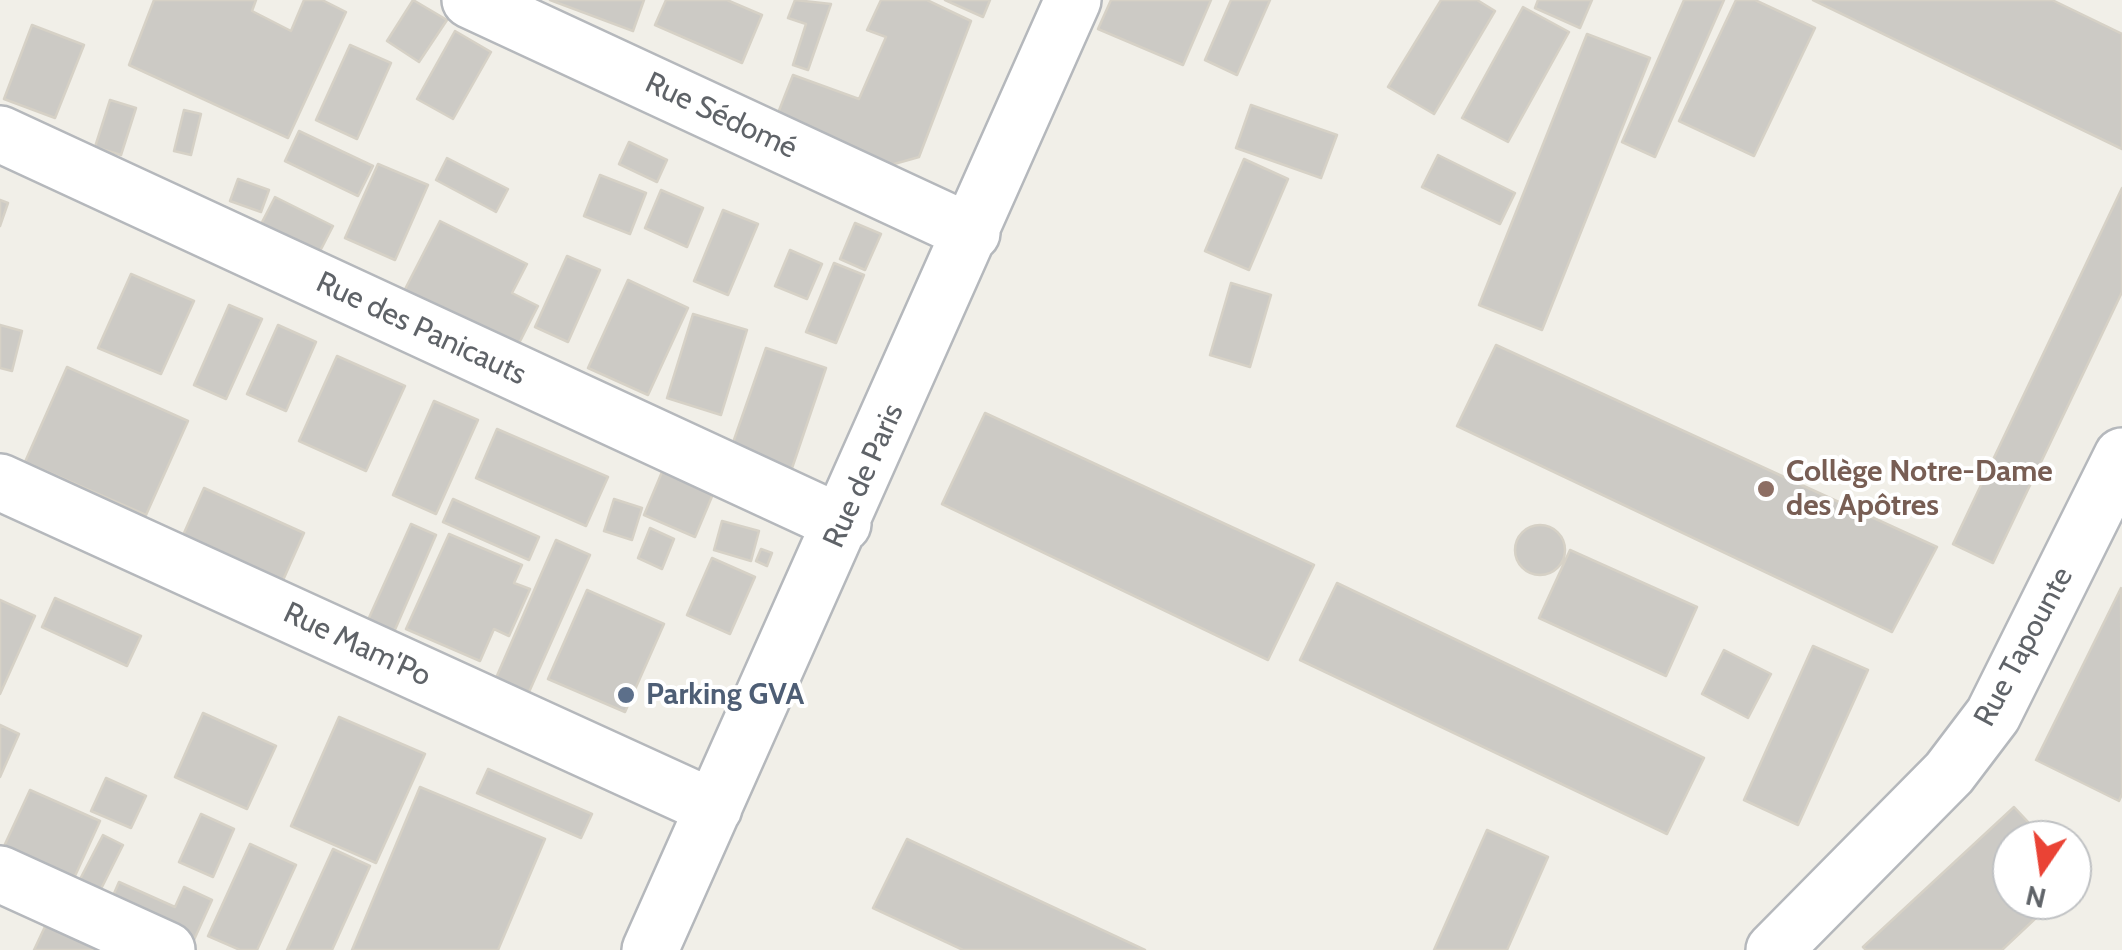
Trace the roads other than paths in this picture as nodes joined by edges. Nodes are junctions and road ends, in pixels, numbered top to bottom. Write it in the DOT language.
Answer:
graph roads {
  1 [pos="470,0"];
  2 [pos="1073,0"];
  3 [pos="0,134"];
  4 [pos="972,232"];
  5 [pos="2122,456"];
  6 [pos="0,482"];
  7 [pos="842,524"];
  8 [pos="714,808"];
  9 [pos="0,874"];
  10 [pos="166,950"];
  11 [pos="650,950"];
  12 [pos="1774,950"];
  1 -- 4 [label="street, Rue Sédomé"];
  2 -- 4 [label="street, Rue de Paris"];
  3 -- 7 [label="street, Rue des Panicauts"];
  4 -- 7 [label="street, Rue de Paris"];
  5 -- 12 [label="street, Rue Tapounte"];
  6 -- 8 [label="street, Rue Mam'Po"];
  7 -- 8 [label="street, Rue de Paris"];
  8 -- 11 [label="street, Rue de Paris"];
  9 -- 10 [label="street"];
}
